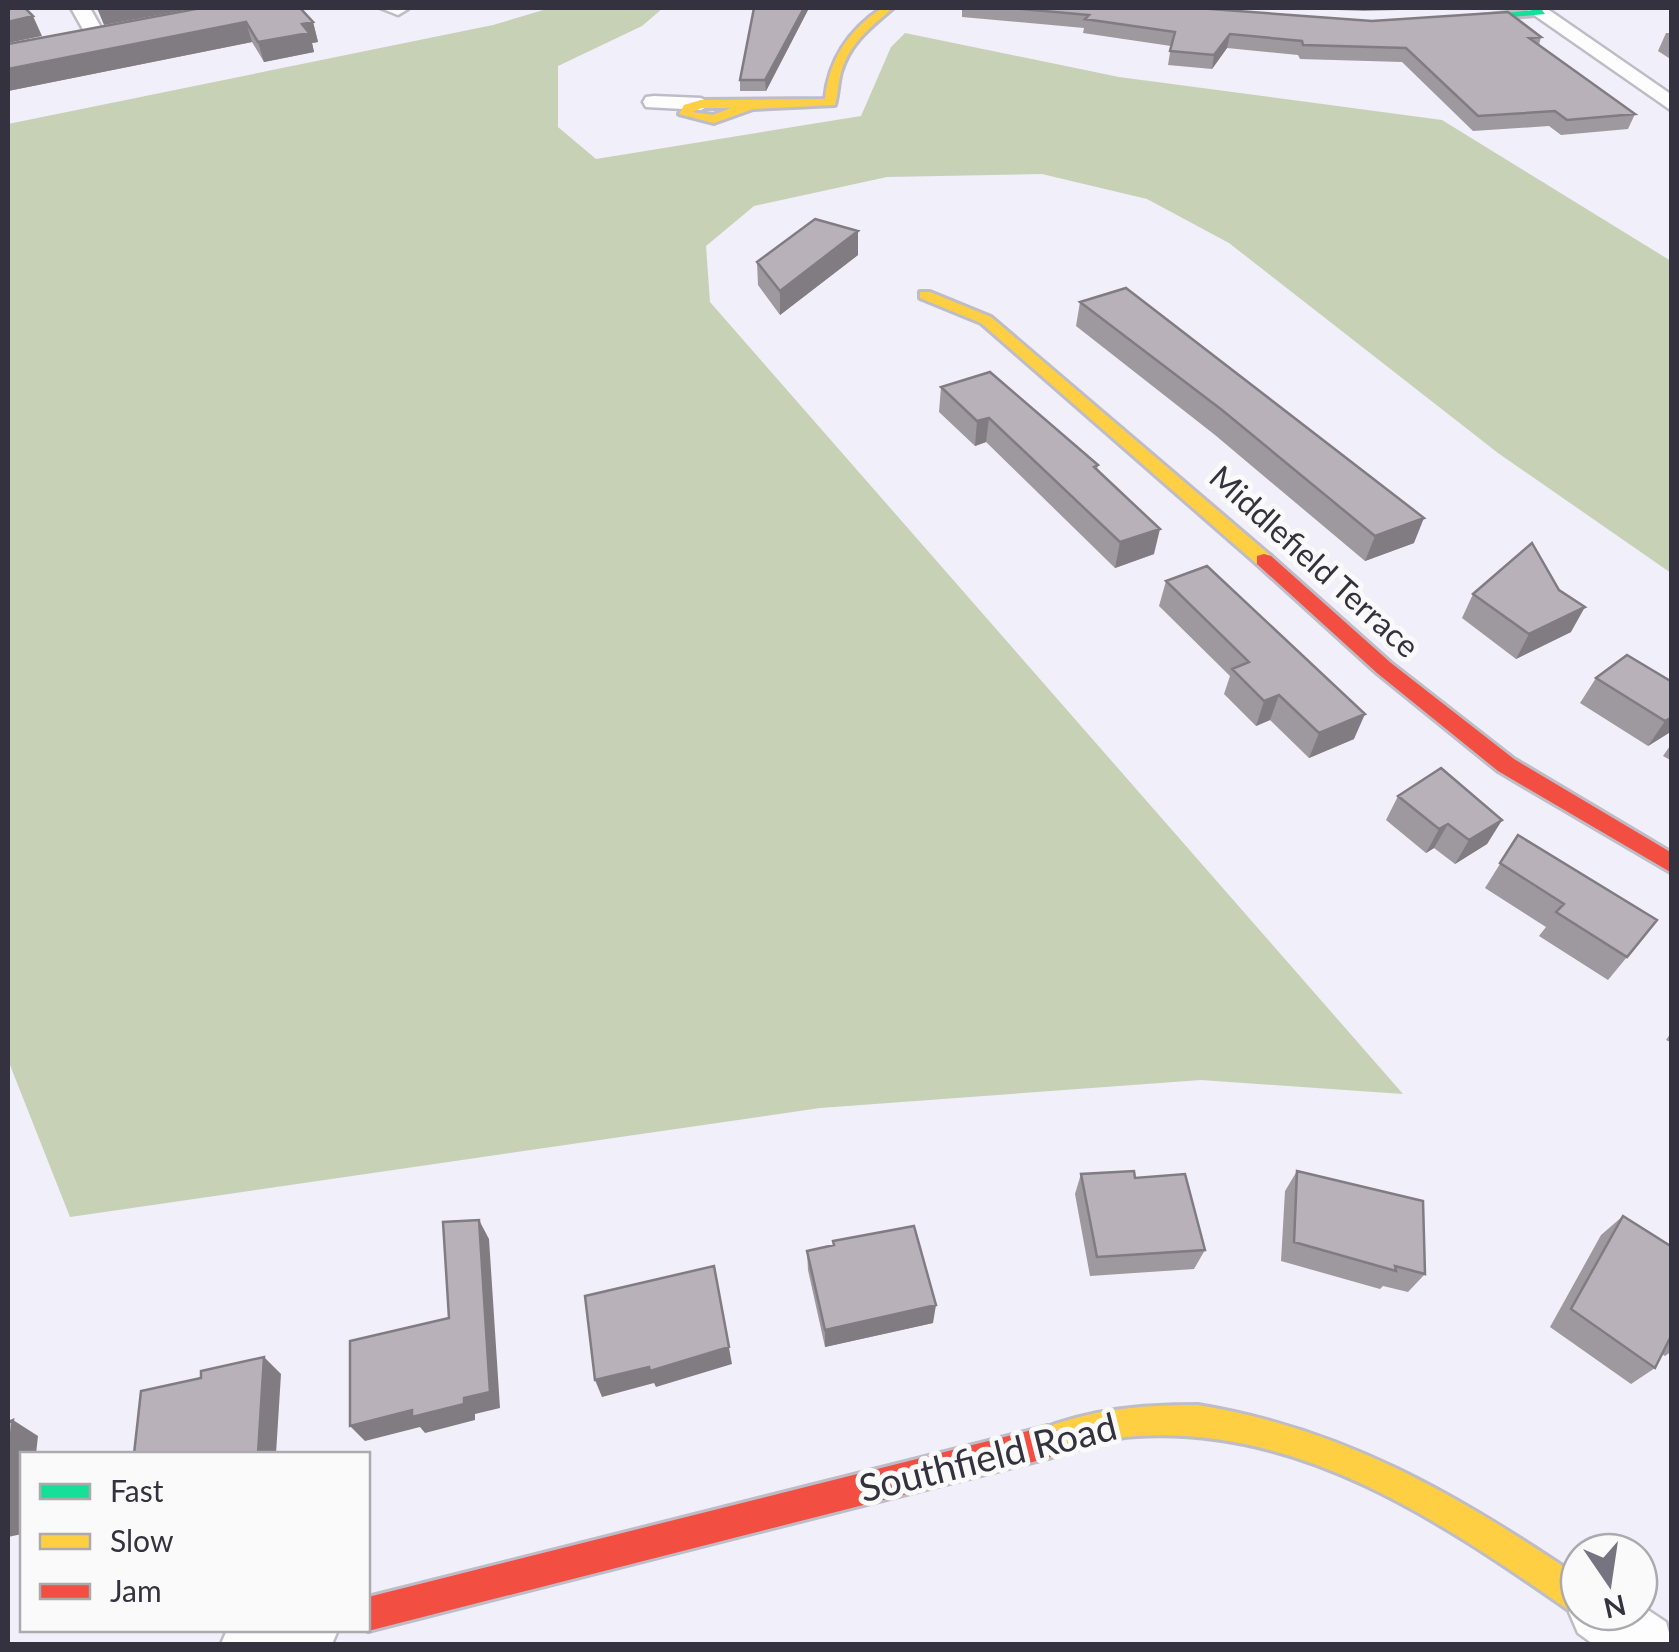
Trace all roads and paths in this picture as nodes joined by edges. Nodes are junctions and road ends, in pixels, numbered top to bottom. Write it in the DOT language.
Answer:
graph roads {
  1 [pos="81,8"];
  2 [pos="888,8"];
  3 [pos="1537,10"];
  4 [pos="1410,22"];
  5 [pos="126,33"];
  6 [pos="88,40"];
  7 [pos="654,102"];
  8 [pos="701,104"];
  9 [pos="1672,105"];
  10 [pos="925,294"];
  11 [pos="1672,864"];
  12 [pos="1559,1584"];
  13 [pos="370,1613"];
  14 [pos="300,1632"];
  15 [pos="251,1644"];
  1 -- 6 [label="street"];
  2 -- 8 [label="street"];
  3 -- 4 [label="street"];
  3 -- 9 [label="street"];
  5 -- 6 [label="street"];
  7 -- 8 [label="street"];
  10 -- 11 [label="street, Middlefield Terrace"];
  12 -- 13 [label="street, Southfield Road"];
  14 -- 15 [label="street"];
}
